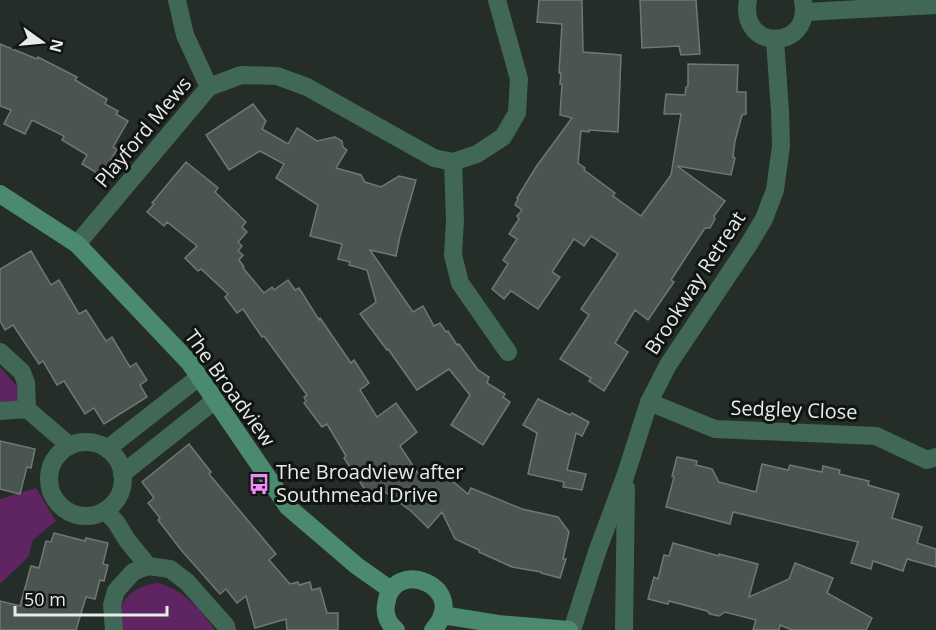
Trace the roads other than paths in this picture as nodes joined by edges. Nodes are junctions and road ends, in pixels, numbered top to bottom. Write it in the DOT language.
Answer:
graph roads {
  1 [pos="177,0"];
  2 [pos="497,0"];
  3 [pos="748,0"];
  4 [pos="936,5"];
  5 [pos="804,6"];
  6 [pos="775,40"];
  7 [pos="209,87"];
  8 [pos="453,162"];
  9 [pos="0,194"];
  10 [pos="77,244"];
  11 [pos="0,352"];
  12 [pos="508,352"];
  13 [pos="199,377"];
  14 [pos="214,401"];
  15 [pos="649,402"];
  16 [pos="27,409"];
  17 [pos="0,411"];
  18 [pos="70,446"];
  19 [pos="107,448"];
  20 [pos="936,457"];
  21 [pos="122,474"];
  22 [pos="626,474"];
  23 [pos="105,511"];
  24 [pos="148,566"];
  25 [pos="391,590"];
  26 [pos="437,622"];
  27 [pos="114,630"];
  28 [pos="227,630"];
  29 [pos="396,630"];
  30 [pos="571,630"];
  31 [pos="624,630"];
  1 -- 7 [label="street"];
  2 -- 8 [label="street"];
  3 -- 6 [label="street"];
  4 -- 5 [label="street"];
  5 -- 6 [label="street"];
  6 -- 15 [label="street, Brookway Retreat"];
  7 -- 8 [label="street, Playford Mews"];
  7 -- 10 [label="street, Playford Mews"];
  8 -- 12 [label="street"];
  9 -- 10 [label="street, The Broadview"];
  10 -- 13 [label="street, The Broadview"];
  11 -- 16 [label="street"];
  13 -- 14 [label="street, The Broadview"];
  13 -- 19 [label="street"];
  14 -- 21 [label="street"];
  14 -- 25 [label="street, The Broadview"];
  15 -- 20 [label="street, Sedgley Close"];
  15 -- 22 [label="street, Brookway Retreat"];
  16 -- 17 [label="street"];
  16 -- 18 [label="street"];
  18 -- 19 [label="street"];
  18 -- 23 [label="street"];
  19 -- 21 [label="street"];
  21 -- 23 [label="street"];
  22 -- 30 [label="street, Brookway Retreat"];
  22 -- 31 [label="street, Brookway Retreat"];
  23 -- 24 [label="street"];
  24 -- 27 [label="street"];
  24 -- 28 [label="street"];
  25 -- 26 [label="street"];
  25 -- 29 [label="street"];
  26 -- 30 [label="street"];
}
